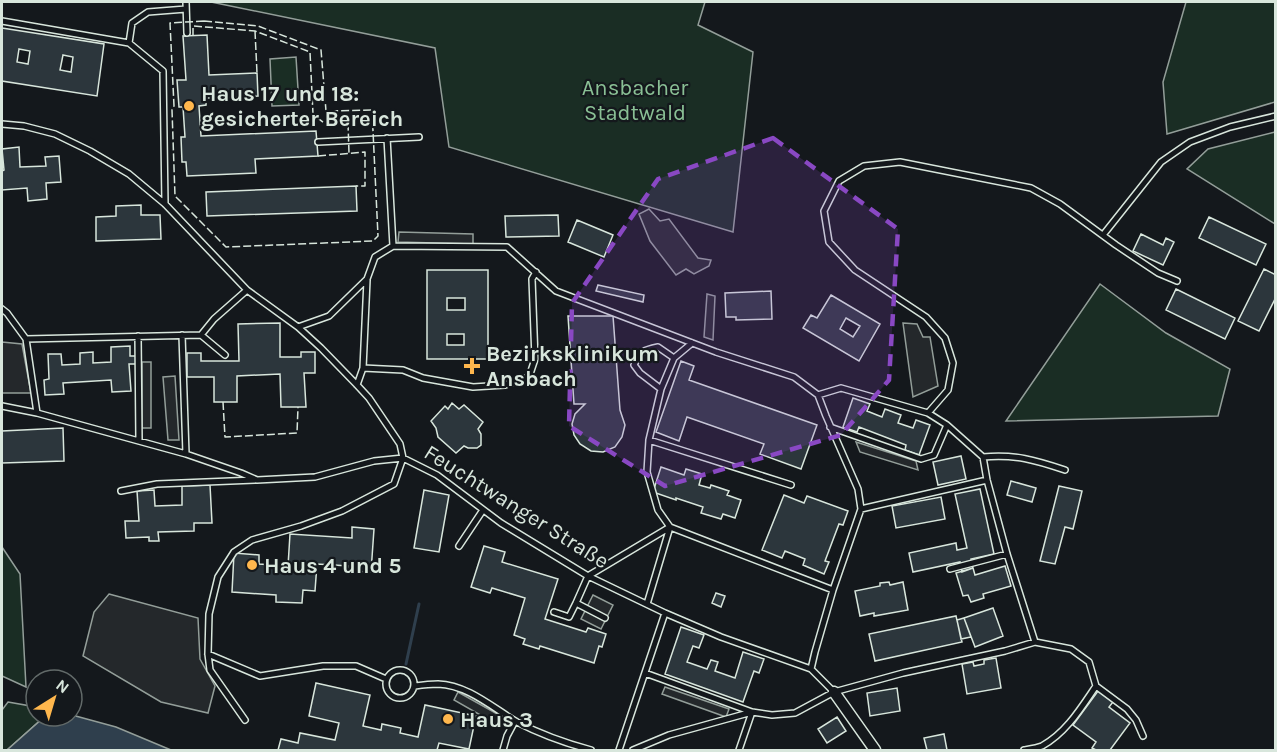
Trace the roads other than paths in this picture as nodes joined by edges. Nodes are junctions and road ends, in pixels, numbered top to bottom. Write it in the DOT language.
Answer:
graph roads {
  1 [pos="186,2"];
  2 [pos="186,9"];
  3 [pos="2,21"];
  4 [pos="187,33"];
  5 [pos="129,43"];
  6 [pos="1275,116"];
  7 [pos="2,124"];
  8 [pos="419,137"];
  9 [pos="387,138"];
  10 [pos="318,142"];
  11 [pos="165,204"];
  12 [pos="1102,235"];
  13 [pos="393,246"];
  14 [pos="536,272"];
  15 [pos="367,279"];
  16 [pos="1177,281"];
  17 [pos="247,290"];
  18 [pos="2,309"];
  19 [pos="298,327"];
  20 [pos="182,335"];
  21 [pos="201,335"];
  22 [pos="138,336"];
  23 [pos="26,339"];
  24 [pos="692,343"];
  25 [pos="225,356"];
  26 [pos="674,358"];
  27 [pos="363,368"];
  28 [pos="357,385"];
  29 [pos="661,389"];
  30 [pos="818,395"];
  31 [pos="2,406"];
  32 [pos="928,412"];
  33 [pos="38,413"];
  34 [pos="947,425"];
  35 [pos="830,427"];
  36 [pos="649,440"];
  37 [pos="139,441"];
  38 [pos="186,454"];
  39 [pos="983,457"];
  40 [pos="403,458"];
  41 [pos="1065,470"];
  42 [pos="257,480"];
  43 [pos="987,480"];
  44 [pos="791,485"];
  45 [pos="122,491"];
  46 [pos="861,508"];
  47 [pos="483,510"];
  48 [pos="670,527"];
  49 [pos="459,546"];
  50 [pos="1007,554"];
  51 [pos="950,569"];
  52 [pos="588,576"];
  53 [pos="833,590"];
  54 [pos="576,603"];
  55 [pos="647,604"];
  56 [pos="554,612"];
  57 [pos="665,614"];
  58 [pos="604,618"];
  59 [pos="1035,642"];
  60 [pos="208,654"];
  61 [pos="812,669"];
  62 [pos="645,673"];
  63 [pos="386,679"];
  64 [pos="415,686"];
  65 [pos="1096,686"];
  66 [pos="834,692"];
  67 [pos="752,712"];
  68 [pos="245,720"];
  69 [pos="515,721"];
  70 [pos="1143,736"];
  71 [pos="503,750"];
  72 [pos="591,750"];
  73 [pos="619,750"];
  74 [pos="633,750"];
  75 [pos="739,750"];
  76 [pos="875,750"];
  77 [pos="1024,750"];
  1 -- 2 [label="lane"];
  2 -- 4 [label="lane"];
  2 -- 5 [label="lane"];
  3 -- 5 [label="lane"];
  5 -- 11 [label="lane"];
  6 -- 12 [label="lane"];
  7 -- 11 [label="lane, Feuchtwanger Straße"];
  8 -- 9 [label="lane"];
  9 -- 10 [label="lane"];
  9 -- 13 [label="lane"];
  11 -- 17 [label="lane, Feuchtwanger Straße"];
  12 -- 16 [label="lane"];
  12 -- 32 [label="lane"];
  13 -- 14 [label="lane"];
  13 -- 15 [label="lane"];
  14 -- 24 [label="lane"];
  14 -- 27 [label="lane"];
  15 -- 19 [label="lane"];
  15 -- 27 [label="lane"];
  17 -- 19 [label="lane, Feuchtwanger Straße"];
  17 -- 21 [label="lane"];
  18 -- 23 [label="lane"];
  19 -- 28 [label="lane, Feuchtwanger Straße"];
  20 -- 21 [label="lane"];
  20 -- 22 [label="lane"];
  20 -- 38 [label="lane"];
  21 -- 25 [label="lane"];
  22 -- 23 [label="lane"];
  22 -- 37 [label="lane"];
  23 -- 33 [label="lane"];
  24 -- 26 [label="lane"];
  24 -- 30 [label="lane"];
  26 -- 29 [label="lane"];
  26 -- 29 [label="lane"];
  27 -- 28 [label="lane"];
  28 -- 40 [label="lane, Feuchtwanger Straße"];
  29 -- 36 [label="lane"];
  30 -- 32 [label="lane"];
  30 -- 35 [label="lane"];
  31 -- 33 [label="lane"];
  32 -- 34 [label="lane"];
  33 -- 37 [label="lane"];
  34 -- 35 [label="lane"];
  34 -- 39 [label="lane"];
  35 -- 46 [label="lane"];
  36 -- 44 [label="lane"];
  36 -- 48 [label="lane"];
  37 -- 38 [label="lane"];
  38 -- 42 [label="lane"];
  39 -- 41 [label="lane"];
  39 -- 43 [label="lane"];
  40 -- 42 [label="lane"];
  40 -- 47 [label="lane, Feuchtwanger Straße"];
  40 -- 60 [label="lane"];
  42 -- 45 [label="lane"];
  43 -- 46 [label="lane"];
  43 -- 50 [label="lane"];
  46 -- 53 [label="lane"];
  47 -- 49 [label="lane"];
  47 -- 52 [label="lane, Feuchtwanger Straße"];
  48 -- 52 [label="lane"];
  48 -- 53 [label="lane"];
  48 -- 55 [label="lane"];
  50 -- 51 [label="lane"];
  50 -- 59 [label="lane"];
  52 -- 54 [label="lane"];
  52 -- 55 [label="lane, Feuchtwanger Straße"];
  53 -- 61 [label="lane"];
  54 -- 56 [label="lane"];
  54 -- 58 [label="lane"];
  55 -- 57 [label="lane, Feuchtwanger Straße"];
  57 -- 61 [label="lane, Feuchtwanger Straße"];
  57 -- 62 [label="lane"];
  59 -- 65 [label="lane"];
  59 -- 66 [label="lane"];
  60 -- 63 [label="lane"];
  60 -- 68 [label="lane"];
  61 -- 66 [label="lane, Feuchtwanger Straße"];
  62 -- 67 [label="lane"];
  62 -- 73 [label="lane"];
  63 -- 64 [label="lane"];
  63 -- 64 [label="lane"];
  64 -- 69 [label="lane"];
  65 -- 70 [label="lane"];
  65 -- 77 [label="lane"];
  66 -- 67 [label="lane"];
  66 -- 76 [label="street, Feuchtwanger Straße"];
  67 -- 74 [label="lane"];
  67 -- 75 [label="lane"];
  69 -- 71 [label="lane"];
  69 -- 72 [label="lane"];
}
